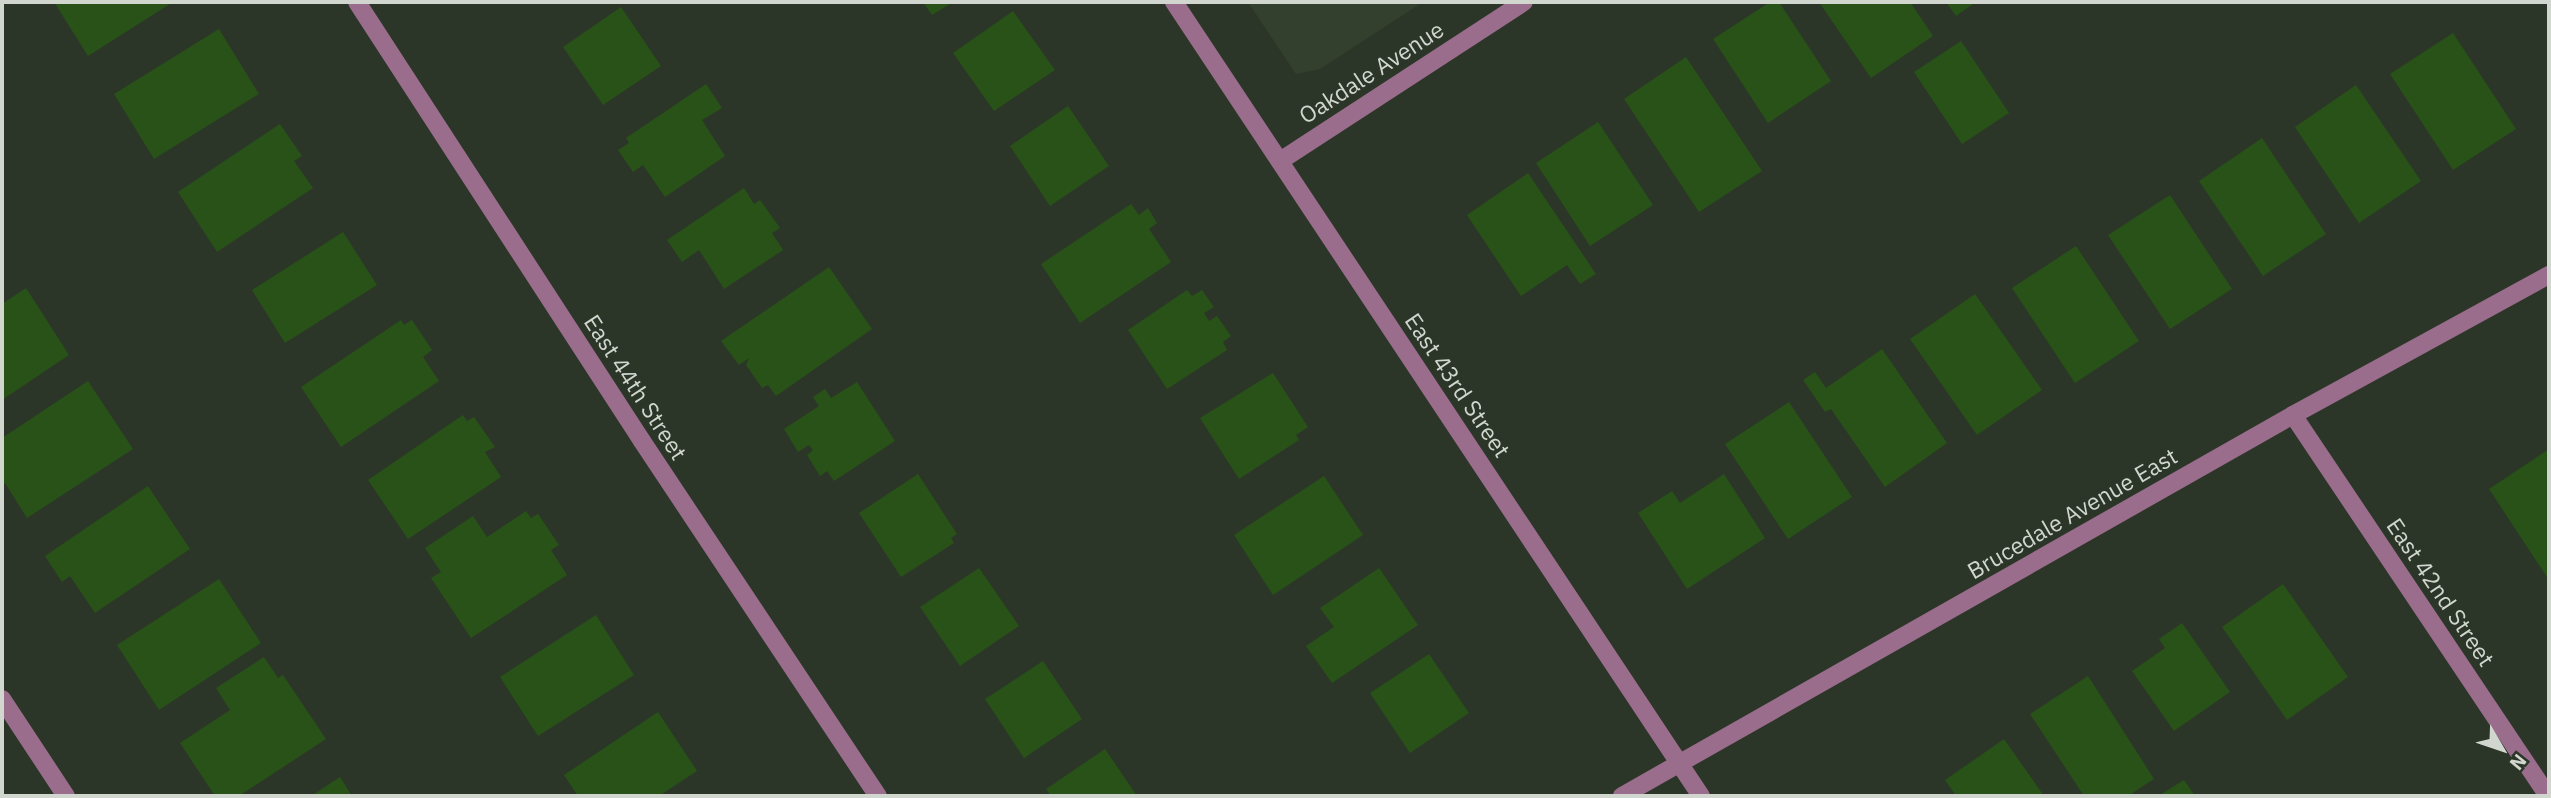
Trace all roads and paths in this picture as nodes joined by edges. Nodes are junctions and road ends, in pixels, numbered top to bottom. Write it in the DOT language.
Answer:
graph roads {
  1 [pos="357,2"];
  2 [pos="1174,2"];
  3 [pos="1524,2"];
  4 [pos="1280,161"];
  5 [pos="2549,275"];
  6 [pos="2293,415"];
  7 [pos="2,699"];
  8 [pos="1680,764"];
  9 [pos="66,796"];
  10 [pos="878,796"];
  11 [pos="1622,796"];
  12 [pos="1701,796"];
  13 [pos="2548,796"];
  1 -- 10 [label="street, East 44th Street"];
  2 -- 4 [label="street, East 43rd Street"];
  3 -- 4 [label="street, Oakdale Avenue"];
  4 -- 8 [label="street, East 43rd Street"];
  5 -- 6 [label="street, Brucedale Avenue East"];
  6 -- 8 [label="street, Brucedale Avenue East"];
  6 -- 13 [label="street, East 42nd Street"];
  7 -- 9 [label="street"];
  8 -- 11 [label="street, Brucedale Avenue East"];
  8 -- 12 [label="street, East 43rd Street"];
}
